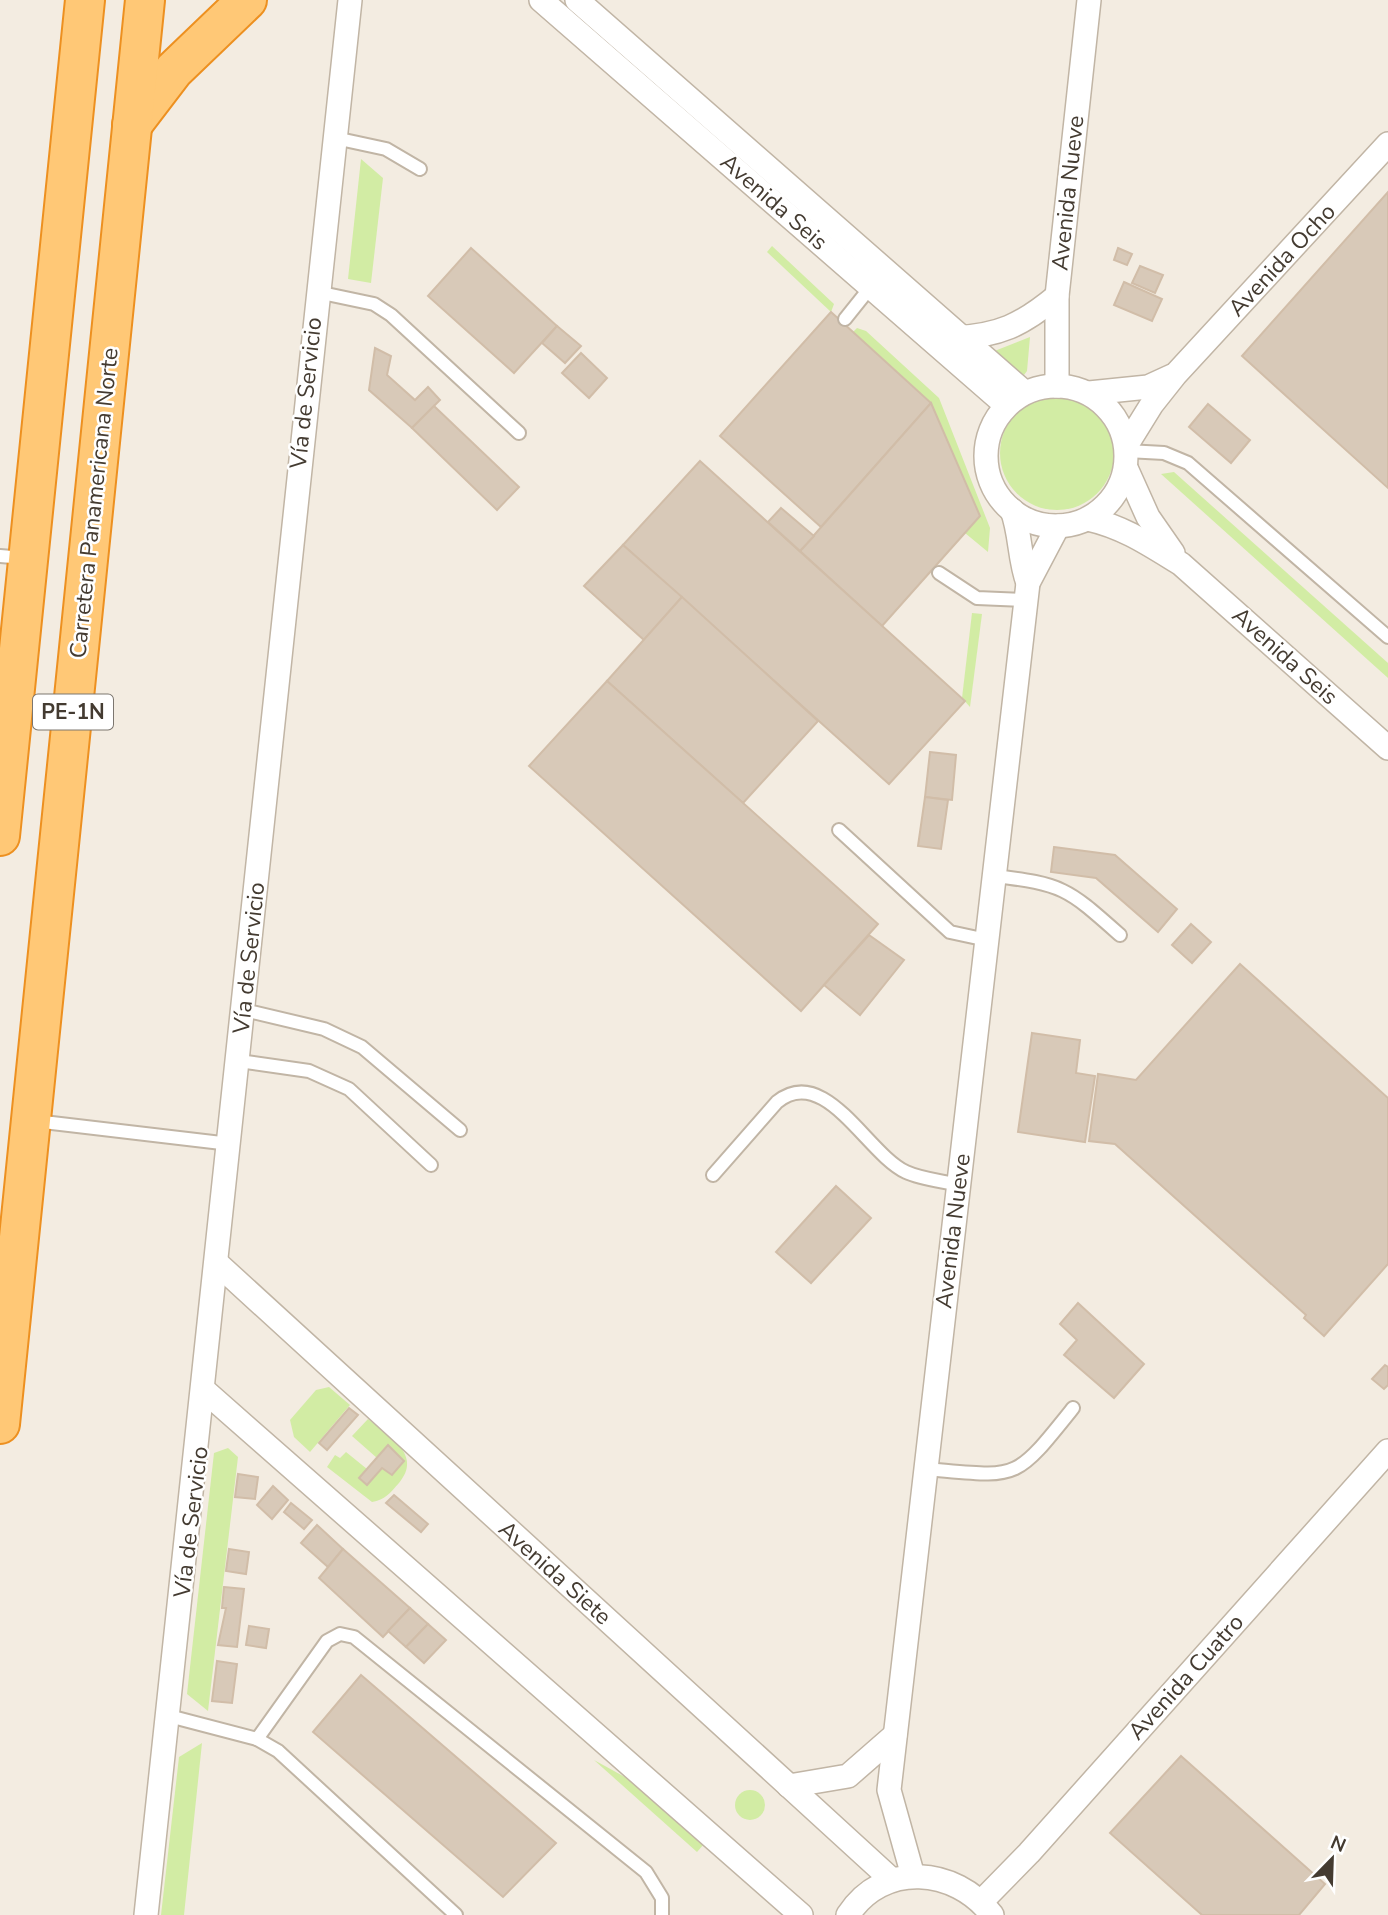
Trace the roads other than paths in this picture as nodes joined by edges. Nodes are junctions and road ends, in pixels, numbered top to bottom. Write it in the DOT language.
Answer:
graph roads {
  1 [pos="85,0"];
  2 [pos="145,0"];
  3 [pos="247,0"];
  4 [pos="350,0"];
  5 [pos="541,0"];
  6 [pos="577,0"];
  7 [pos="1089,0"];
  8 [pos="132,125"];
  9 [pos="335,138"];
  10 [pos="1388,144"];
  11 [pos="419,169"];
  12 [pos="878,278"];
  13 [pos="317,292"];
  14 [pos="1057,296"];
  15 [pos="845,319"];
  16 [pos="961,337"];
  17 [pos="931,338"];
  18 [pos="1175,375"];
  19 [pos="1057,386"];
  20 [pos="1089,393"];
  21 [pos="1015,399"];
  22 [pos="519,433"];
  23 [pos="1126,455"];
  24 [pos="37,469"];
  25 [pos="97,472"];
  26 [pos="1012,510"];
  27 [pos="1088,519"];
  28 [pos="1058,526"];
  29 [pos="14,557"];
  30 [pos="1181,564"];
  31 [pos="939,573"];
  32 [pos="1027,592"];
  33 [pos="1388,637"];
  34 [pos="1388,748"];
  35 [pos="2,797"];
  36 [pos="839,830"];
  37 [pos="0,836"];
  38 [pos="994,876"];
  39 [pos="1120,935"];
  40 [pos="987,940"];
  41 [pos="244,1010"];
  42 [pos="239,1061"];
  43 [pos="31,1121"];
  44 [pos="460,1130"];
  45 [pos="230,1144"];
  46 [pos="431,1165"];
  47 [pos="713,1175"];
  48 [pos="958,1185"];
  49 [pos="219,1265"];
  50 [pos="206,1392"];
  51 [pos="1073,1408"];
  52 [pos="0,1424"];
  53 [pos="1388,1451"];
  54 [pos="926,1469"];
  55 [pos="169,1716"];
  56 [pos="895,1735"];
  57 [pos="257,1739"];
  58 [pos="789,1786"];
  59 [pos="902,1878"];
  60 [pos="987,1908"];
  61 [pos="146,1915"];
  62 [pos="456,1915"];
  63 [pos="662,1915"];
  64 [pos="801,1915"];
  65 [pos="848,1915"];
  1 -- 24 [label="highway, PE-1N"];
  2 -- 8 [label="highway, Carretera Panamericana Norte / PE-1N"];
  3 -- 8 [label="highway"];
  4 -- 9 [label="street, Vía de Servicio"];
  5 -- 12 [label="street, Avenida Seis"];
  6 -- 12 [label="street, Avenida Seis"];
  7 -- 14 [label="street, Avenida Nueve"];
  8 -- 25 [label="highway, Carretera Panamericana Norte / PE-1N"];
  9 -- 11 [label="lane"];
  9 -- 13 [label="street, Vía de Servicio"];
  10 -- 18 [label="street, Avenida Ocho"];
  12 -- 15 [label="lane"];
  12 -- 16 [label="street, Avenida Seis"];
  12 -- 17 [label="street, Avenida Seis"];
  13 -- 22 [label="lane"];
  13 -- 41 [label="street, Vía de Servicio"];
  14 -- 16 [label="street"];
  14 -- 19 [label="street, Avenida Nueve"];
  16 -- 17 [label="street"];
  16 -- 21 [label="street, Avenida Seis"];
  17 -- 21 [label="street, Avenida Seis"];
  18 -- 20 [label="street, Avenida Ocho"];
  18 -- 23 [label="street, Avenida Ocho"];
  19 -- 20 [label="street"];
  19 -- 21 [label="street"];
  20 -- 23 [label="street"];
  21 -- 26 [label="street"];
  23 -- 27 [label="street"];
  23 -- 30 [label="street, Avenida Seis"];
  23 -- 33 [label="lane"];
  24 -- 25 [label="highway"];
  24 -- 29 [label="highway, PE-1N"];
  25 -- 43 [label="highway, Carretera Panamericana Norte / PE-1N"];
  26 -- 28 [label="street"];
  26 -- 32 [label="street, Avenida Nueve"];
  27 -- 28 [label="street"];
  27 -- 30 [label="street, Avenida Seis"];
  28 -- 32 [label="street, Avenida Nueve"];
  29 -- 35 [label="highway, PE-1N"];
  30 -- 34 [label="street, Avenida Seis"];
  31 -- 32 [label="lane"];
  32 -- 38 [label="street, Avenida Nueve"];
  35 -- 37 [label="highway, PE-1N"];
  36 -- 40 [label="lane"];
  38 -- 39 [label="lane"];
  38 -- 40 [label="street, Avenida Nueve"];
  40 -- 48 [label="street, Avenida Nueve"];
  41 -- 42 [label="street, Vía de Servicio"];
  41 -- 44 [label="lane"];
  42 -- 45 [label="street, Vía de Servicio"];
  42 -- 46 [label="lane"];
  43 -- 45 [label="lane"];
  43 -- 52 [label="highway, Carretera Panamericana Norte / PE-1N"];
  45 -- 49 [label="street, Vía de Servicio"];
  47 -- 48 [label="lane"];
  48 -- 54 [label="street, Avenida Nueve"];
  49 -- 50 [label="street, Vía de Servicio"];
  49 -- 58 [label="street, Avenida Siete"];
  50 -- 55 [label="street, Vía de Servicio"];
  50 -- 64 [label="street"];
  51 -- 54 [label="lane"];
  53 -- 60 [label="street, Avenida Cuatro"];
  54 -- 56 [label="street, Avenida Nueve"];
  55 -- 57 [label="lane"];
  55 -- 61 [label="street, Vía de Servicio"];
  56 -- 58 [label="street"];
  56 -- 59 [label="street, Avenida Nueve"];
  57 -- 62 [label="lane"];
  57 -- 63 [label="lane"];
  58 -- 59 [label="street, Avenida Siete"];
  59 -- 60 [label="street"];
  59 -- 65 [label="street"];
}
